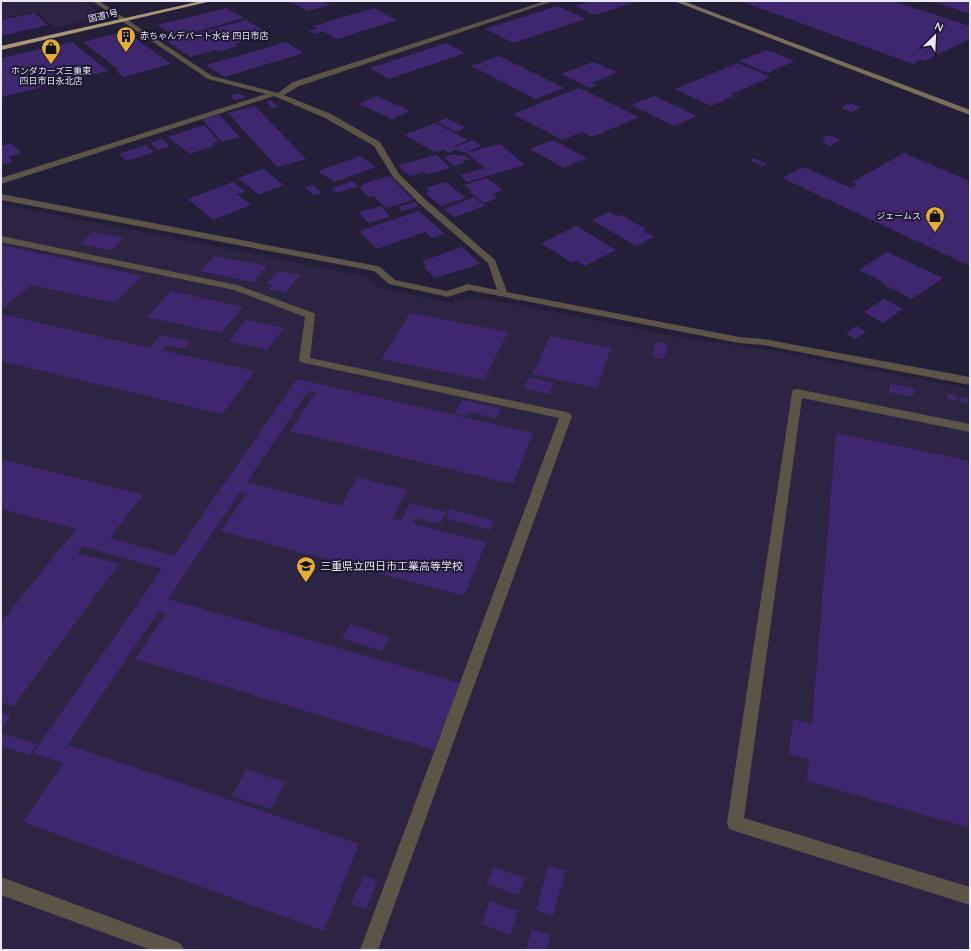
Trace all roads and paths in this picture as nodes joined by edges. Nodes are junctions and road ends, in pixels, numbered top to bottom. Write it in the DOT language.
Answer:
graph roads {
  1 [pos="95,1"];
  2 [pos="209,1"];
  3 [pos="551,1"];
  4 [pos="677,1"];
  5 [pos="122,20"];
  6 [pos="1,48"];
  7 [pos="276,95"];
  8 [pos="970,113"];
  9 [pos="1,181"];
  10 [pos="1,196"];
  11 [pos="1,239"];
  12 [pos="503,294"];
  13 [pos="970,381"];
  14 [pos="970,428"];
  15 [pos="1,886"];
  16 [pos="970,896"];
  17 [pos="176,950"];
  18 [pos="369,950"];
  1 -- 5 [label="street"];
  2 -- 5 [label="highway, 国道1号"];
  3 -- 7 [label="street"];
  4 -- 8 [label="street"];
  5 -- 6 [label="highway, 国道1号"];
  5 -- 7 [label="street"];
  7 -- 9 [label="street"];
  7 -- 12 [label="street"];
  10 -- 12 [label="street"];
  11 -- 18 [label="street"];
  12 -- 13 [label="street"];
  14 -- 16 [label="street"];
  15 -- 17 [label="street"];
}
